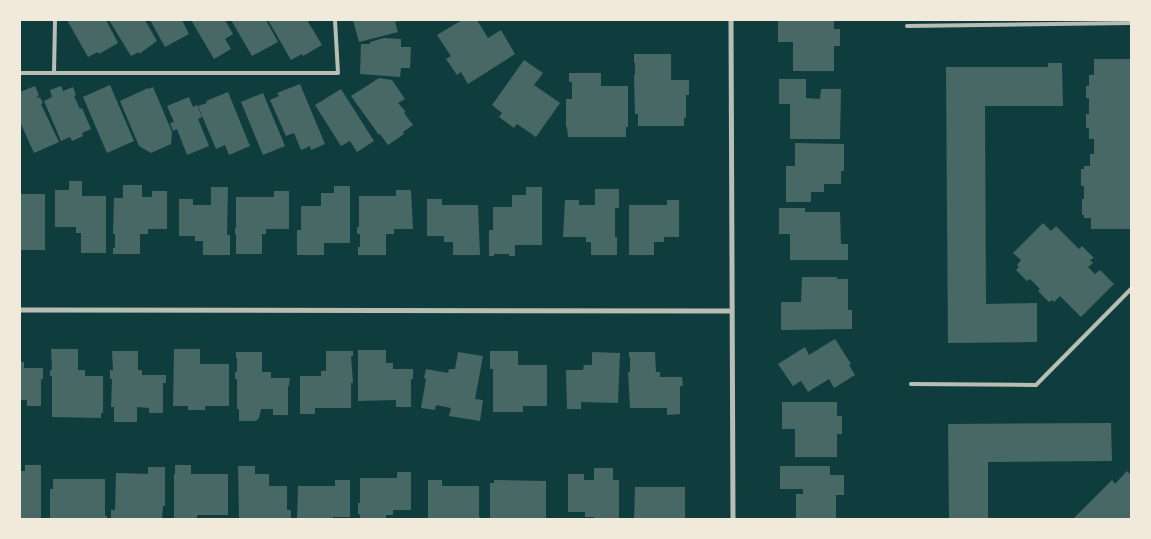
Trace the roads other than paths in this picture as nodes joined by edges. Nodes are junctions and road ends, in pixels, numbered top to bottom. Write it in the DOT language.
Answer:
graph roads {
  1 [pos="55,20"];
  2 [pos="335,20"];
  3 [pos="731,20"];
  4 [pos="1131,23"];
  5 [pos="907,26"];
  6 [pos="20,73"];
  7 [pos="54,73"];
  8 [pos="1131,289"];
  9 [pos="20,310"];
  10 [pos="731,311"];
  11 [pos="911,384"];
  12 [pos="733,519"];
  1 -- 7 [label="lane"];
  2 -- 7 [label="lane"];
  3 -- 10 [label="street"];
  4 -- 5 [label="lane"];
  6 -- 7 [label="lane"];
  8 -- 11 [label="lane"];
  9 -- 10 [label="street"];
  10 -- 12 [label="street"];
}
